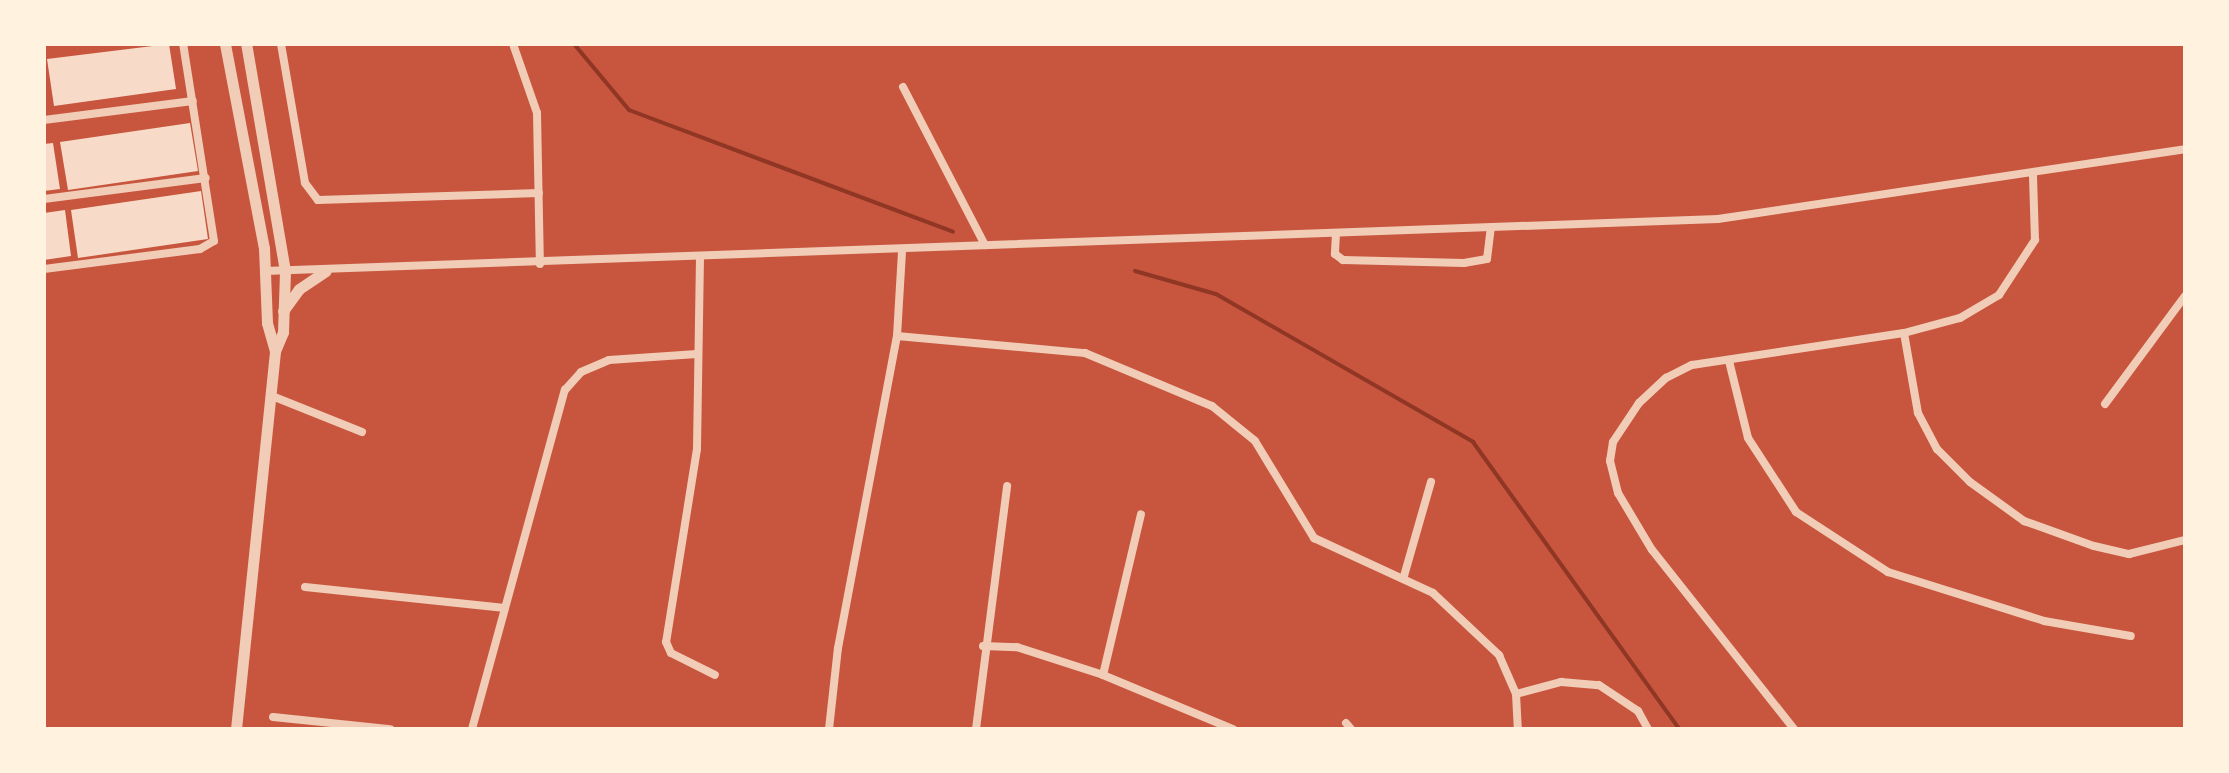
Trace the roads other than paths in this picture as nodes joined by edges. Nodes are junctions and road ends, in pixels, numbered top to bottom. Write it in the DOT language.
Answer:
graph roads {
  1 [pos="183,44"];
  2 [pos="225,44"];
  3 [pos="246,44"];
  4 [pos="281,44"];
  5 [pos="513,44"];
  6 [pos="903,87"];
  7 [pos="193,101"];
  8 [pos="44,120"];
  9 [pos="2185,149"];
  10 [pos="2033,175"];
  11 [pos="206,178"];
  12 [pos="539,193"];
  13 [pos="44,199"];
  14 [pos="1491,227"];
  15 [pos="1336,233"];
  16 [pos="985,245"];
  17 [pos="902,251"];
  18 [pos="700,257"];
  19 [pos="540,264"];
  20 [pos="44,269"];
  21 [pos="265,271"];
  22 [pos="285,271"];
  23 [pos="326,271"];
  24 [pos="2185,296"];
  25 [pos="283,312"];
  26 [pos="1904,333"];
  27 [pos="897,336"];
  28 [pos="275,351"];
  29 [pos="697,354"];
  30 [pos="1729,361"];
  31 [pos="272,396"];
  32 [pos="2105,404"];
  33 [pos="362,432"];
  34 [pos="1431,482"];
  35 [pos="1007,486"];
  36 [pos="1141,514"];
  37 [pos="2185,540"];
  38 [pos="1404,576"];
  39 [pos="305,587"];
  40 [pos="505,608"];
  41 [pos="2131,636"];
  42 [pos="983,646"];
  43 [pos="715,675"];
  44 [pos="1103,675"];
  45 [pos="1516,694"];
  46 [pos="273,717"];
  47 [pos="236,729"];
  48 [pos="390,729"];
  49 [pos="472,729"];
  50 [pos="829,729"];
  51 [pos="976,729"];
  52 [pos="1233,729"];
  53 [pos="1518,729"];
  54 [pos="1648,729"];
  55 [pos="1794,729"];
  1 -- 7 [label="street"];
  2 -- 21 [label="street"];
  3 -- 22 [label="street"];
  4 -- 12 [label="street"];
  5 -- 12 [label="street"];
  6 -- 16 [label="street"];
  7 -- 8 [label="street"];
  7 -- 11 [label="street"];
  9 -- 10 [label="street"];
  10 -- 14 [label="street"];
  10 -- 26 [label="street"];
  11 -- 13 [label="street"];
  11 -- 20 [label="street"];
  12 -- 19 [label="street"];
  14 -- 15 [label="street"];
  14 -- 15 [label="street"];
  15 -- 16 [label="street"];
  16 -- 17 [label="street"];
  17 -- 18 [label="street"];
  17 -- 27 [label="street"];
  18 -- 19 [label="street"];
  18 -- 29 [label="street"];
  19 -- 23 [label="street"];
  21 -- 22 [label="street"];
  21 -- 28 [label="street"];
  22 -- 23 [label="street"];
  22 -- 25 [label="street"];
  23 -- 25 [label="street"];
  24 -- 32 [label="street"];
  25 -- 28 [label="street"];
  26 -- 30 [label="street"];
  26 -- 37 [label="street"];
  27 -- 38 [label="street"];
  27 -- 50 [label="street"];
  28 -- 31 [label="street"];
  29 -- 40 [label="street"];
  29 -- 43 [label="street"];
  30 -- 41 [label="street"];
  30 -- 55 [label="street"];
  31 -- 33 [label="street"];
  31 -- 47 [label="street"];
  34 -- 38 [label="street"];
  35 -- 42 [label="street"];
  36 -- 44 [label="street"];
  38 -- 45 [label="street"];
  39 -- 40 [label="street"];
  40 -- 49 [label="street"];
  42 -- 44 [label="street"];
  42 -- 51 [label="street"];
  44 -- 52 [label="street"];
  45 -- 53 [label="street"];
  45 -- 54 [label="street"];
  46 -- 48 [label="street"];
}
